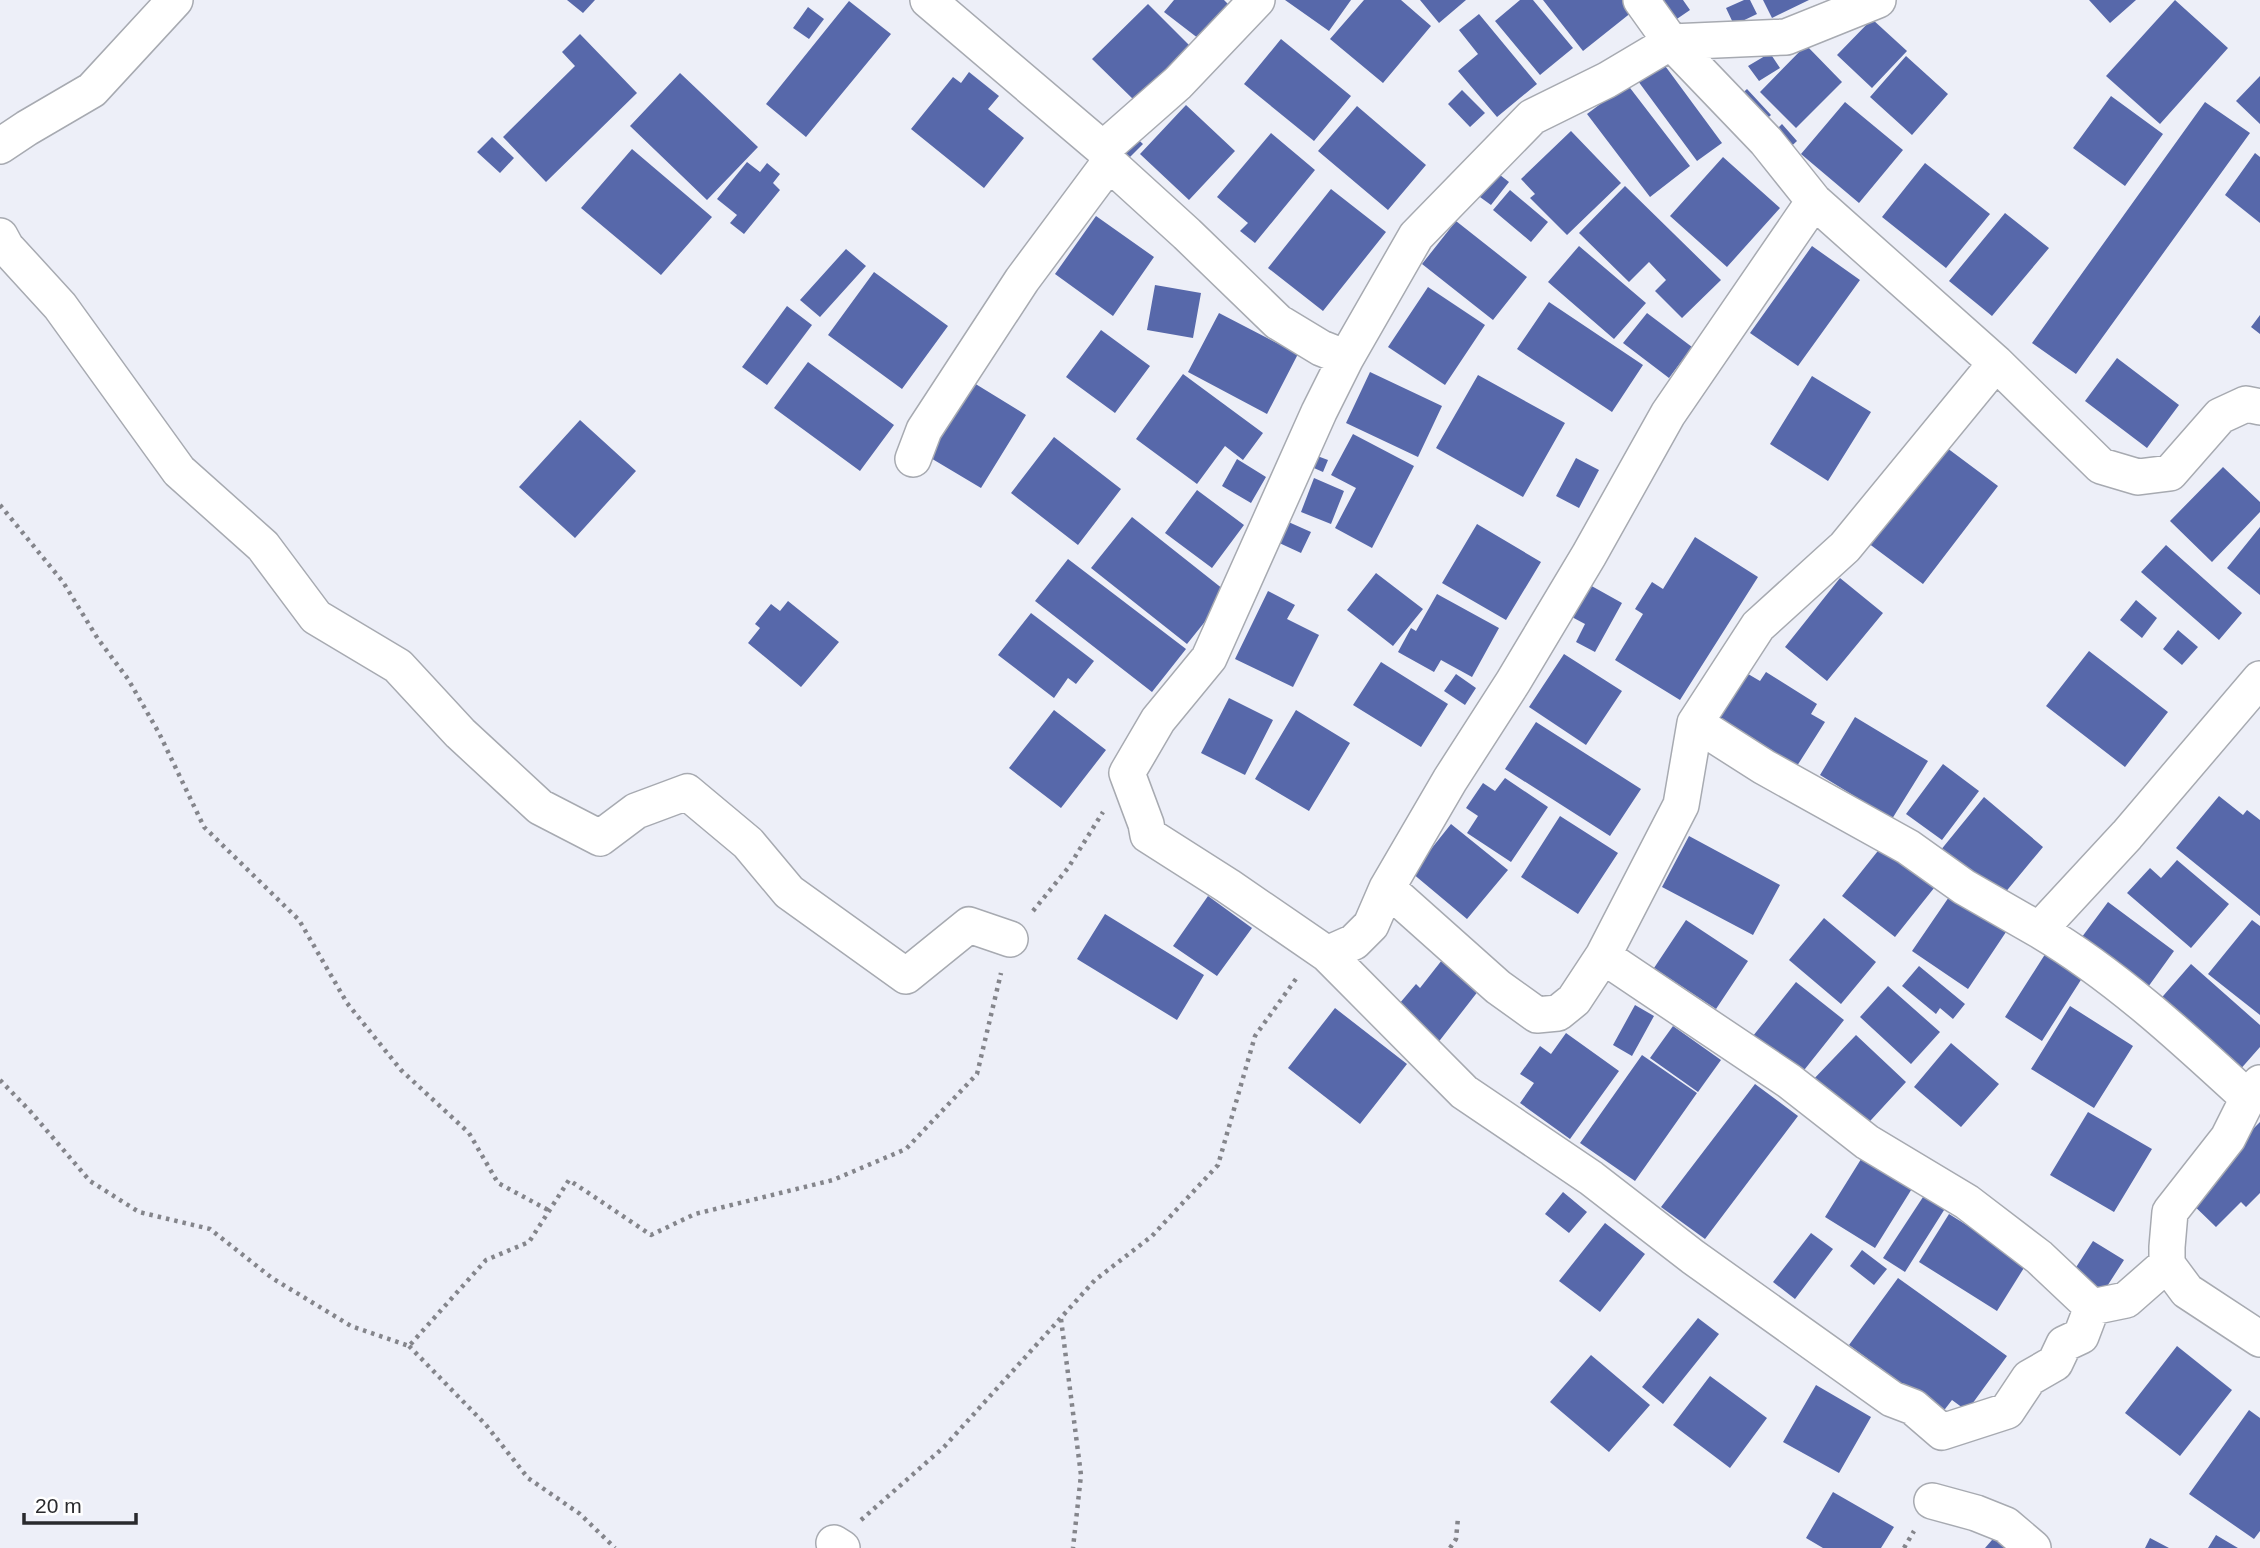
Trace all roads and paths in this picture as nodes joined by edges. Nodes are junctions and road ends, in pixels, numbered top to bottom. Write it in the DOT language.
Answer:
graph roads {
  1 [pos="175,0"];
  2 [pos="928,0"];
  3 [pos="1256,0"];
  4 [pos="1641,0"];
  5 [pos="1878,0"];
  6 [pos="1671,42"];
  7 [pos="0,146"];
  8 [pos="1106,156"];
  9 [pos="1814,201"];
  10 [pos="0,236"];
  11 [pos="1346,358"];
  12 [pos="1996,363"];
  13 [pos="2260,407"];
  14 [pos="913,459"];
  15 [pos="0,505"];
  16 [pos="2260,679"];
  17 [pos="1695,723"];
  18 [pos="1127,773"];
  19 [pos="1387,888"];
  20 [pos="2039,930"];
  21 [pos="1010,939"];
  22 [pos="1327,954"];
  23 [pos="1603,956"];
  24 [pos="0,1080"];
  25 [pos="2254,1090"];
  26 [pos="550,1211"];
  27 [pos="2167,1264"];
  28 [pos="2092,1307"];
  29 [pos="1061,1318"];
  30 [pos="2260,1339"];
  31 [pos="409,1346"];
  32 [pos="1932,1501"];
  33 [pos="1458,1518"];
  34 [pos="838,1546"];
  35 [pos="615,1548"];
  36 [pos="1073,1548"];
  37 [pos="1450,1548"];
  38 [pos="2033,1548"];
  1 -- 7 [label="street"];
  2 -- 8 [label="street"];
  3 -- 8 [label="street"];
  4 -- 6 [label="street"];
  5 -- 6 [label="street"];
  6 -- 9 [label="street"];
  6 -- 11 [label="street"];
  8 -- 11 [label="street"];
  8 -- 14 [label="street"];
  9 -- 12 [label="street"];
  9 -- 19 [label="street"];
  10 -- 21 [label="street"];
  11 -- 18 [label="street"];
  12 -- 13 [label="street"];
  12 -- 17 [label="street"];
  15 -- 26 [label="path"];
  16 -- 20 [label="street"];
  17 -- 20 [label="street"];
  17 -- 23 [label="street"];
  18 -- 21 [label="path"];
  18 -- 22 [label="street"];
  19 -- 22 [label="street"];
  19 -- 23 [label="street"];
  20 -- 25 [label="street"];
  21 -- 26 [label="path"];
  22 -- 28 [label="street"];
  22 -- 29 [label="path"];
  23 -- 28 [label="street"];
  24 -- 31 [label="path"];
  25 -- 27 [label="street"];
  26 -- 31 [label="path"];
  27 -- 28 [label="street"];
  27 -- 30 [label="street"];
  29 -- 34 [label="path"];
  29 -- 36 [label="path"];
  31 -- 35 [label="path"];
  32 -- 38 [label="street"];
  33 -- 37 [label="path"];
}
